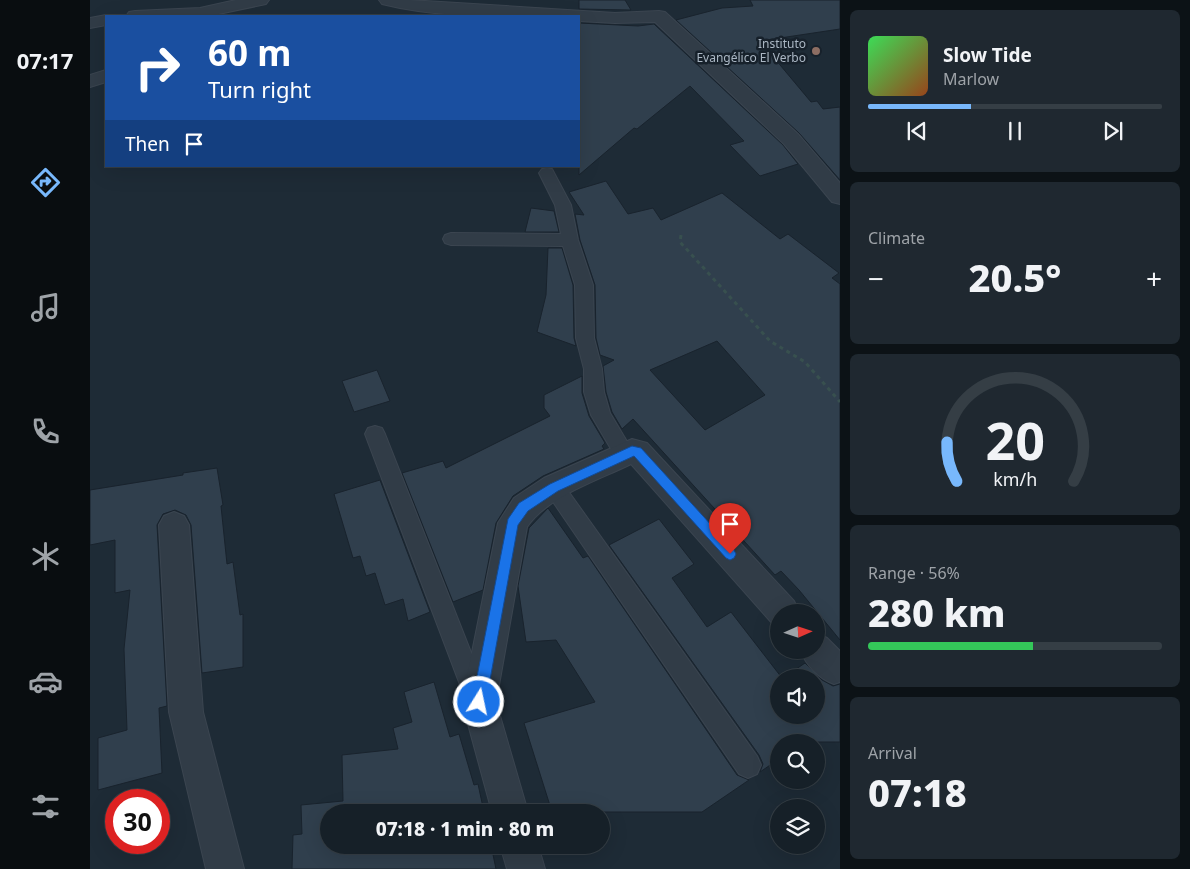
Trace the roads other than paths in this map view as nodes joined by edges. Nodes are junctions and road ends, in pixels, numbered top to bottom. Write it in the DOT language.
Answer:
graph roads {
  1 [pos="260,0"];
  2 [pos="388,0"];
  3 [pos="601,0"];
  4 [pos="198,15"];
  5 [pos="564,15"];
  6 [pos="580,16"];
  7 [pos="615,18"];
  8 [pos="105,20"];
  9 [pos="90,23"];
  10 [pos="105,76"];
  11 [pos="90,81"];
  12 [pos="547,173"];
  13 [pos="840,197"];
  14 [pos="451,238"];
  15 [pos="570,240"];
  16 [pos="375,434"];
  17 [pos="625,455"];
  18 [pos="554,487"];
  19 [pos="174,525"];
  20 [pos="776,604"];
  21 [pos="479,702"];
  22 [pos="748,765"];
  23 [pos="508,804"];
  24 [pos="522,854"];
  25 [pos="225,869"];
  26 [pos="526,869"];
  1 -- 4 [label="street"];
  2 -- 5 [label="street"];
  3 -- 7 [label="street"];
  6 -- 7 [label="street"];
  7 -- 13 [label="street"];
  8 -- 9 [label="street"];
  10 -- 11 [label="street"];
  12 -- 15 [label="lane"];
  14 -- 15 [label="lane"];
  15 -- 17 [label="lane"];
  16 -- 21 [label="lane"];
  17 -- 18 [label="street"];
  17 -- 20 [label="street"];
  18 -- 21 [label="street"];
  18 -- 22 [label="lane"];
  19 -- 25 [label="street"];
  21 -- 23 [label="street"];
  24 -- 26 [label="street"];
}
